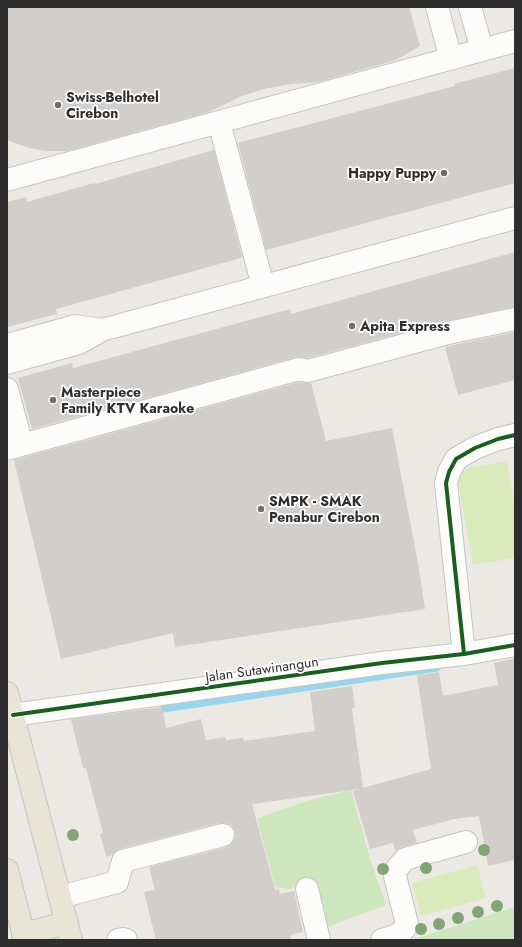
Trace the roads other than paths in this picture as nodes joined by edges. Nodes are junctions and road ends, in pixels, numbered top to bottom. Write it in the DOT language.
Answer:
graph roads {
  1 [pos="437,7"];
  2 [pos="470,7"];
  3 [pos="515,42"];
  4 [pos="482,50"];
  5 [pos="451,59"];
  6 [pos="219,122"];
  7 [pos="7,171"];
  8 [pos="31,173"];
  9 [pos="7,180"];
  10 [pos="515,218"];
  11 [pos="263,286"];
  12 [pos="515,319"];
  13 [pos="102,330"];
  14 [pos="7,345"];
  15 [pos="7,363"];
  16 [pos="7,389"];
  17 [pos="515,435"];
  18 [pos="14,444"];
  19 [pos="515,645"];
  20 [pos="464,654"];
  21 [pos="7,693"];
  22 [pos="13,715"];
  23 [pos="223,835"];
  24 [pos="466,842"];
  25 [pos="7,870"];
  26 [pos="307,889"];
  27 [pos="60,897"];
  28 [pos="69,931"];
  29 [pos="24,937"];
  30 [pos="118,940"];
  31 [pos="126,940"];
  32 [pos="320,940"];
  33 [pos="382,940"];
  1 -- 5 [label="street"];
  2 -- 4 [label="street"];
  3 -- 4 [label="street"];
  4 -- 5 [label="street"];
  5 -- 6 [label="street"];
  6 -- 8 [label="street"];
  6 -- 11 [label="street"];
  7 -- 8 [label="street"];
  8 -- 9 [label="street"];
  10 -- 11 [label="street"];
  11 -- 13 [label="street"];
  12 -- 18 [label="street"];
  13 -- 14 [label="street"];
  13 -- 15 [label="street"];
  16 -- 18 [label="street"];
  17 -- 20 [label="street"];
  19 -- 20 [label="street, Jalan Sutawinangun"];
  20 -- 22 [label="street, Jalan Sutawinangun"];
  21 -- 22 [label="main road"];
  22 -- 27 [label="main road"];
  23 -- 27 [label="street"];
  24 -- 33 [label="street"];
  25 -- 29 [label="main road"];
  26 -- 32 [label="street"];
  27 -- 28 [label="main road"];
  28 -- 29 [label="main road"];
  30 -- 31 [label="street"];
}
